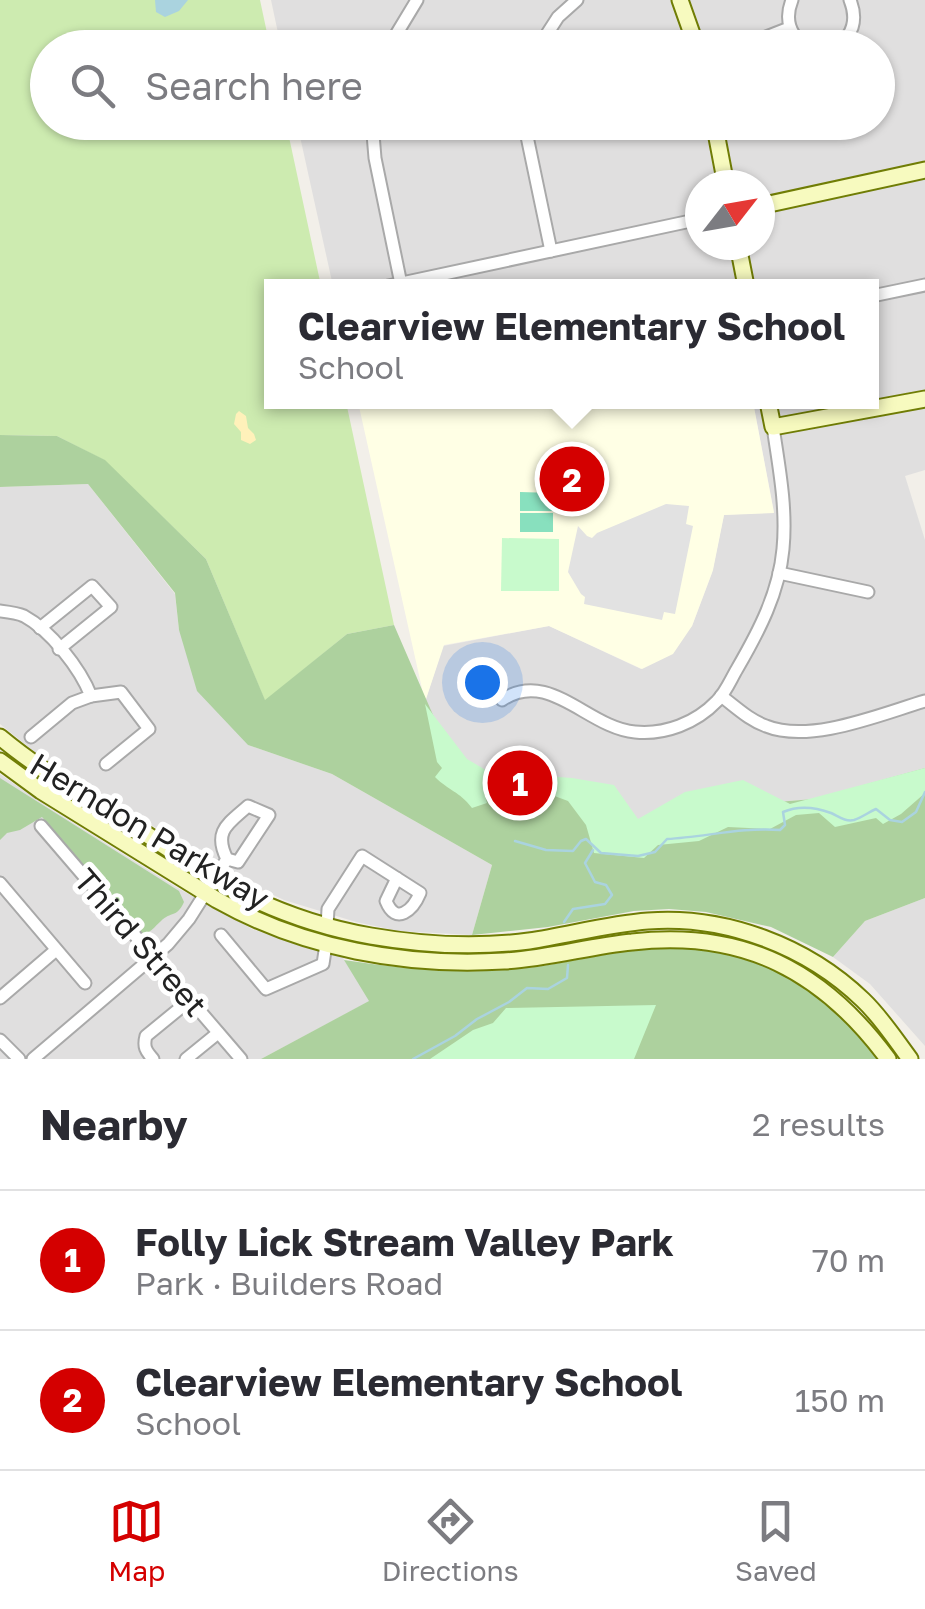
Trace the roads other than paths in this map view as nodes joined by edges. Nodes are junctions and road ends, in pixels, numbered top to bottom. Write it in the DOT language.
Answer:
graph roads {
  1 [pos="416,0"];
  2 [pos="576,0"];
  3 [pos="680,0"];
  4 [pos="792,0"];
  5 [pos="850,0"];
  6 [pos="790,28"];
  7 [pos="398,30"];
  8 [pos="550,30"];
  9 [pos="691,30"];
  10 [pos="785,30"];
  11 [pos="852,30"];
  12 [pos="374,140"];
  13 [pos="528,140"];
  14 [pos="717,140"];
  15 [pos="723,170"];
  16 [pos="925,170"];
  17 [pos="775,203"];
  18 [pos="685,222"];
  19 [pos="551,251"];
  20 [pos="394,279"];
  21 [pos="423,279"];
  22 [pos="925,285"];
  23 [pos="879,295"];
  24 [pos="925,398"];
  25 [pos="879,407"];
  26 [pos="769,409"];
  27 [pos="869,409"];
  28 [pos="773,428"];
  29 [pos="779,573"];
  30 [pos="868,592"];
  31 [pos="0,611"];
  32 [pos="40,628"];
  33 [pos="60,649"];
  34 [pos="90,696"];
  35 [pos="722,696"];
  36 [pos="502,700"];
  37 [pos="925,701"];
  38 [pos="31,737"];
  39 [pos="0,738"];
  40 [pos="0,761"];
  41 [pos="106,764"];
  42 [pos="41,826"];
  43 [pos="227,859"];
  44 [pos="215,878"];
  45 [pos="397,878"];
  46 [pos="0,883"];
  47 [pos="206,893"];
  48 [pos="653,921"];
  49 [pos="328,926"];
  50 [pos="221,935"];
  51 [pos="654,940"];
  52 [pos="326,944"];
  53 [pos="56,950"];
  54 [pos="154,956"];
  55 [pos="85,984"];
  56 [pos="0,998"];
  57 [pos="190,1000"];
  58 [pos="218,1032"];
  59 [pos="0,1040"];
  60 [pos="19,1059"];
  61 [pos="33,1059"];
  62 [pos="153,1059"];
  63 [pos="186,1059"];
  64 [pos="241,1059"];
  65 [pos="888,1059"];
  66 [pos="910,1059"];
  1 -- 7 [label="street"];
  2 -- 8 [label="street"];
  3 -- 9 [label="main road"];
  4 -- 6 [label="street"];
  5 -- 11 [label="street"];
  6 -- 10 [label="street"];
  12 -- 20 [label="street"];
  13 -- 19 [label="street"];
  14 -- 15 [label="main road"];
  16 -- 17 [label="main road"];
  18 -- 19 [label="street"];
  19 -- 21 [label="street"];
  22 -- 23 [label="street"];
  24 -- 25 [label="main road"];
  26 -- 28 [label="main road"];
  27 -- 28 [label="main road"];
  28 -- 29 [label="street"];
  29 -- 30 [label="street"];
  29 -- 35 [label="street"];
  31 -- 32 [label="street"];
  32 -- 33 [label="street"];
  32 -- 33 [label="street"];
  33 -- 34 [label="street"];
  34 -- 38 [label="street"];
  34 -- 41 [label="street"];
  35 -- 36 [label="street"];
  35 -- 37 [label="street"];
  39 -- 44 [label="main road, Herndon Parkway"];
  40 -- 47 [label="main road, Herndon Parkway"];
  42 -- 54 [label="street, Third Street"];
  43 -- 43 [label="street"];
  43 -- 44 [label="street"];
  44 -- 47 [label="street"];
  44 -- 49 [label="main road, Herndon Parkway"];
  45 -- 49 [label="street"];
  46 -- 53 [label="street"];
  47 -- 52 [label="main road, Herndon Parkway"];
  47 -- 54 [label="street"];
  48 -- 49 [label="main road, Herndon Parkway"];
  48 -- 51 [label="main road"];
  48 -- 66 [label="main road, Herndon Parkway"];
  50 -- 52 [label="street"];
  51 -- 52 [label="main road, Herndon Parkway"];
  51 -- 65 [label="main road, Herndon Parkway"];
  53 -- 55 [label="street"];
  53 -- 56 [label="street"];
  54 -- 57 [label="street, Third Street"];
  54 -- 61 [label="street"];
  57 -- 58 [label="street, Third Street"];
  57 -- 62 [label="street"];
  58 -- 63 [label="street"];
  58 -- 64 [label="street, Third Street"];
  59 -- 60 [label="street"];
}
